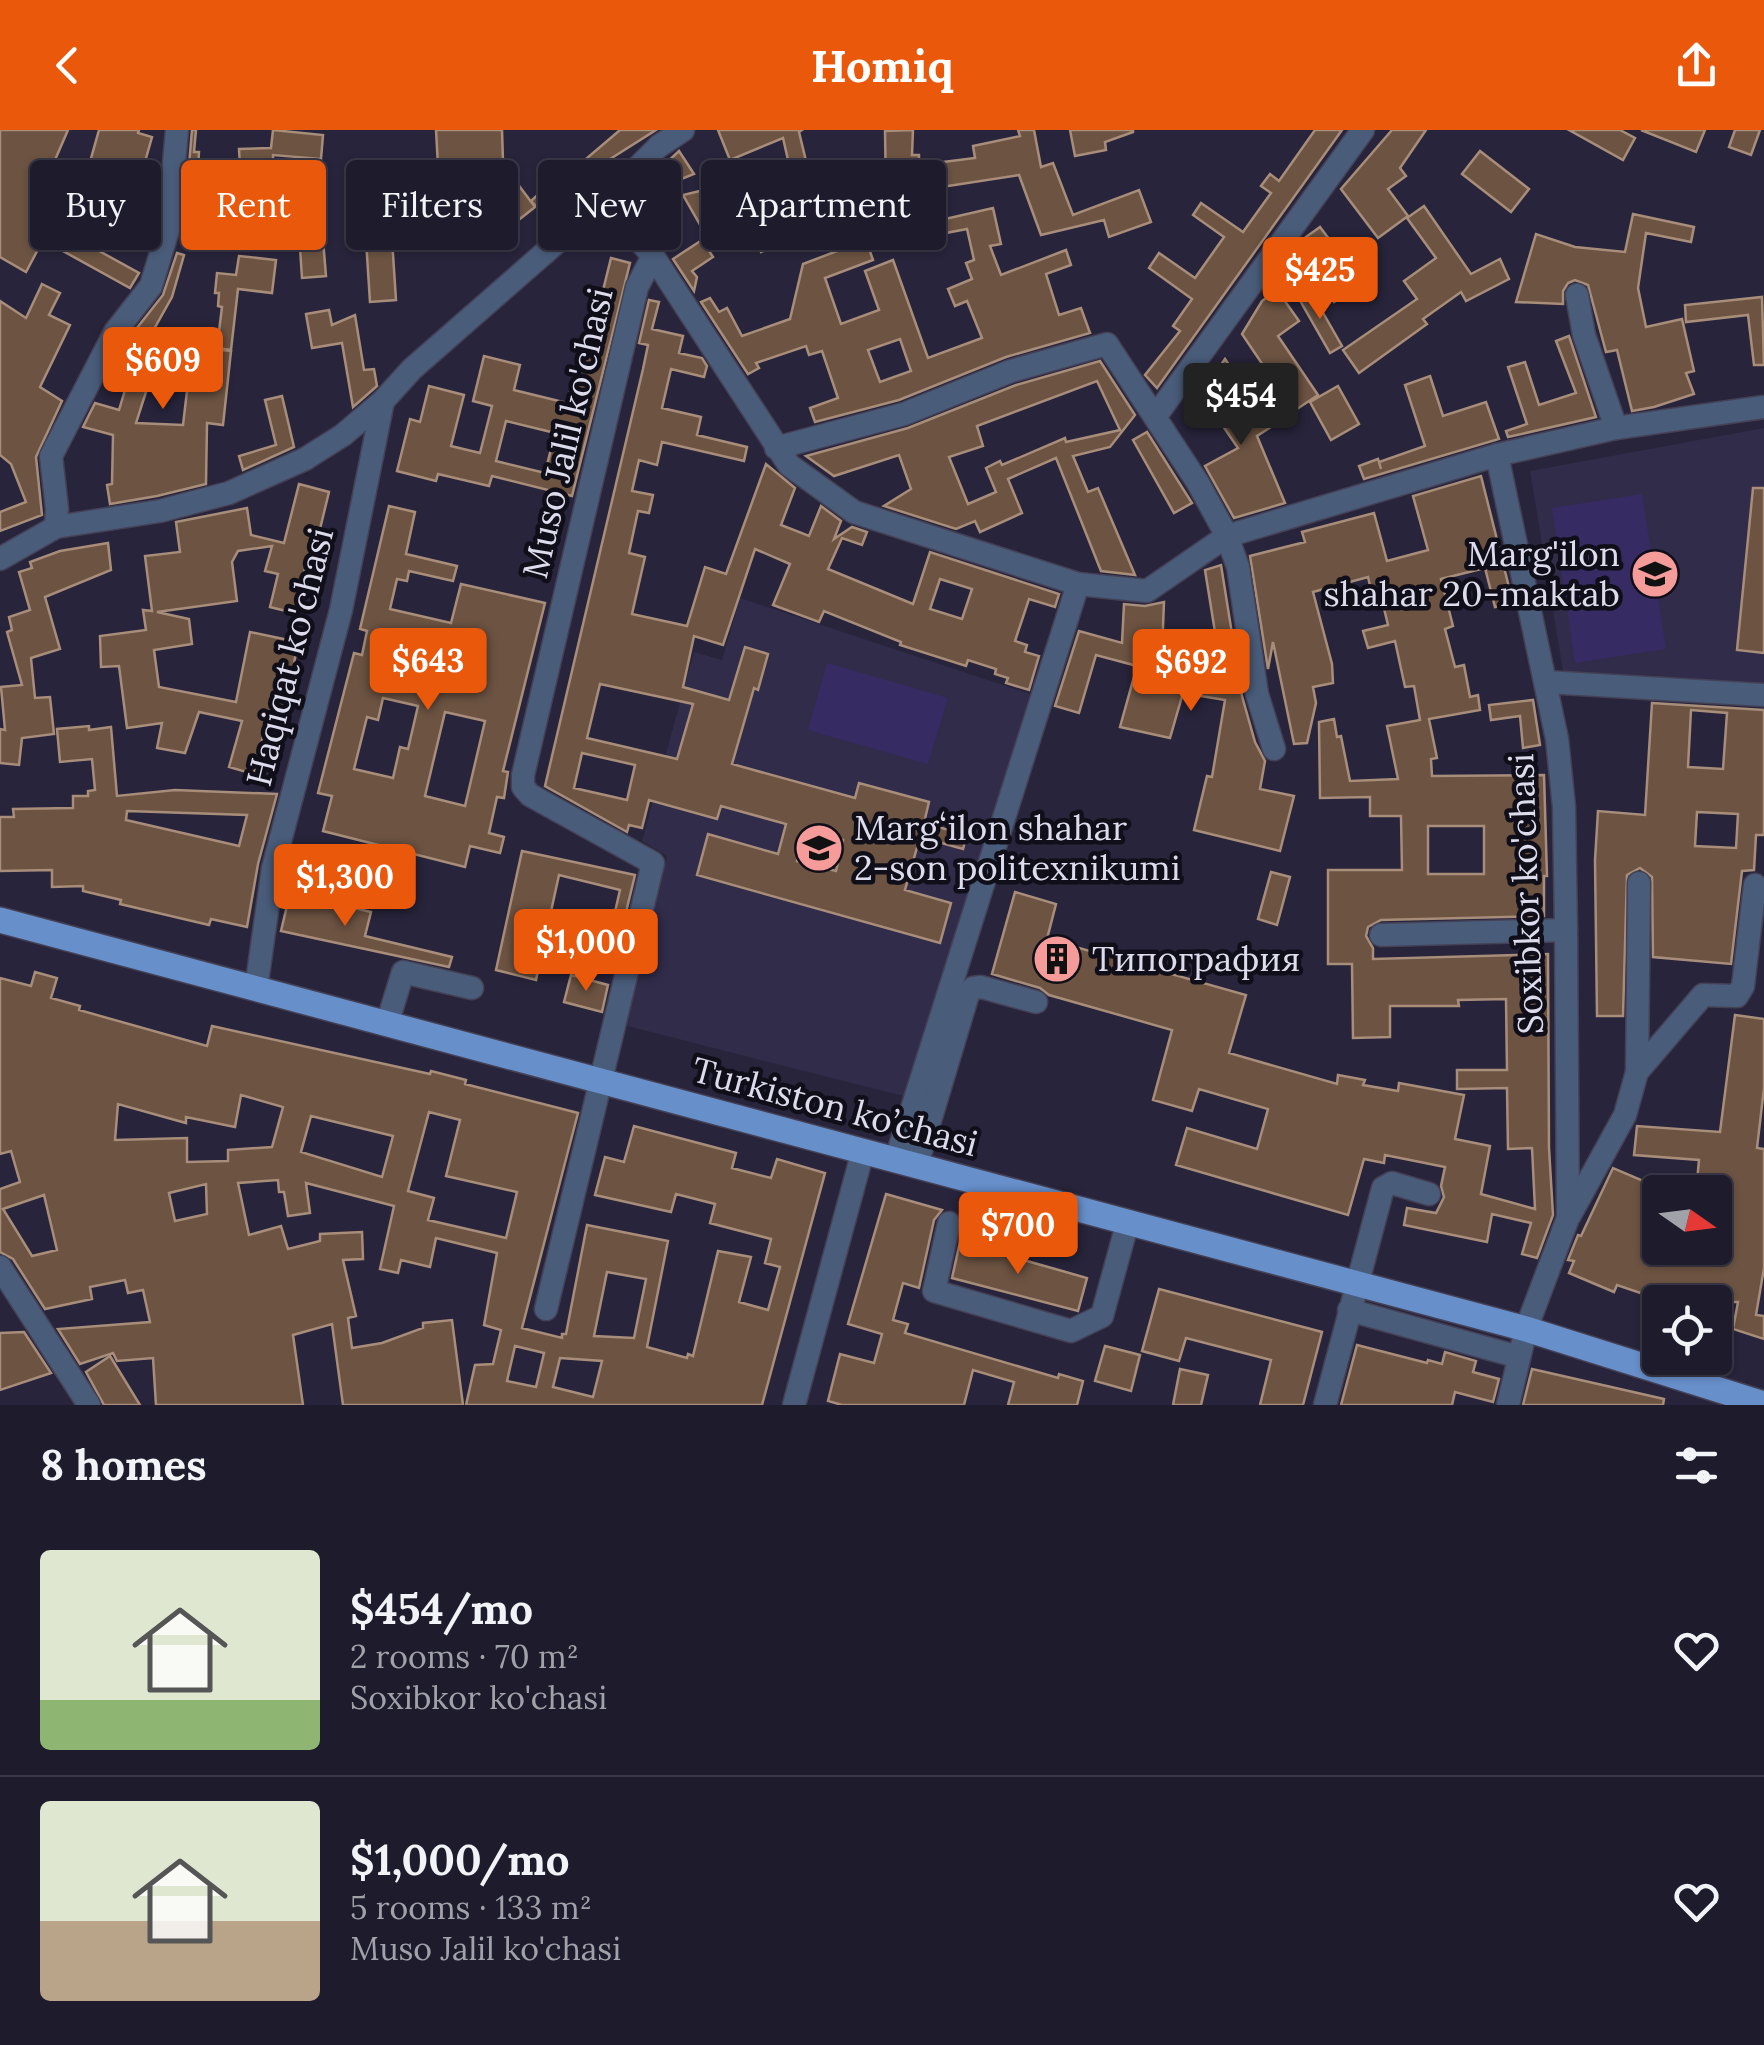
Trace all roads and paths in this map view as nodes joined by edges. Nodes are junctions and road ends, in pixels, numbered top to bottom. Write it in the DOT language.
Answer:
graph roads {
  1 [pos="177,130"];
  2 [pos="684,130"];
  3 [pos="1363,130"];
  4 [pos="645,160"];
  5 [pos="548,250"];
  6 [pos="648,250"];
  7 [pos="653,256"];
  8 [pos="1577,295"];
  9 [pos="383,401"];
  10 [pos="1764,407"];
  11 [pos="1154,416"];
  12 [pos="1616,428"];
  13 [pos="776,448"];
  14 [pos="1497,455"];
  15 [pos="56,527"];
  16 [pos="1227,536"];
  17 [pos="0,559"];
  18 [pos="1078,584"];
  19 [pos="1546,682"];
  20 [pos="1764,695"];
  21 [pos="1274,749"];
  22 [pos="1639,883"];
  23 [pos="1755,886"];
  24 [pos="0,920"];
  25 [pos="1566,930"];
  26 [pos="1381,935"];
  27 [pos="472,988"];
  28 [pos="256,989"];
  29 [pos="1036,1002"];
  30 [pos="387,1024"];
  31 [pos="1637,1072"];
  32 [pos="601,1082"];
  33 [pos="863,1151"];
  34 [pos="907,1161"];
  35 [pos="1429,1194"];
  36 [pos="1568,1218"];
  37 [pos="1128,1221"];
  38 [pos="949,1223"];
  39 [pos="0,1267"];
  40 [pos="1357,1283"];
  41 [pos="546,1310"];
  42 [pos="1349,1310"];
  43 [pos="1526,1329"];
  44 [pos="1518,1358"];
  45 [pos="1764,1404"];
  46 [pos="88,1405"];
  47 [pos="794,1405"];
  48 [pos="1325,1405"];
  49 [pos="1508,1405"];
  1 -- 15 [label="street"];
  2 -- 4 [label="street"];
  3 -- 11 [label="street"];
  5 -- 9 [label="street"];
  6 -- 7 [label="street"];
  7 -- 13 [label="street"];
  7 -- 32 [label="street, Muso Jalil ko'chasi"];
  8 -- 12 [label="street"];
  9 -- 15 [label="street"];
  9 -- 28 [label="street, Haqiqat ko'chasi"];
  10 -- 12 [label="street"];
  11 -- 13 [label="street"];
  11 -- 16 [label="street"];
  12 -- 14 [label="street"];
  13 -- 18 [label="street"];
  14 -- 16 [label="street"];
  14 -- 19 [label="street, Soxibkor ko'chasi"];
  15 -- 17 [label="street"];
  16 -- 18 [label="street"];
  16 -- 21 [label="street"];
  18 -- 34 [label="street"];
  19 -- 20 [label="street"];
  19 -- 25 [label="street, Soxibkor ko'chasi"];
  22 -- 31 [label="street"];
  23 -- 31 [label="street"];
  24 -- 28 [label="main road, Turkiston ko’chasi"];
  25 -- 26 [label="street"];
  25 -- 36 [label="street, Soxibkor ko'chasi"];
  27 -- 30 [label="street"];
  28 -- 30 [label="main road, Turkiston ko’chasi"];
  29 -- 34 [label="street"];
  30 -- 32 [label="main road, Turkiston ko’chasi"];
  31 -- 36 [label="street"];
  32 -- 33 [label="main road, Turkiston ko’chasi"];
  32 -- 41 [label="street"];
  33 -- 34 [label="main road, Turkiston ko’chasi"];
  33 -- 47 [label="street"];
  34 -- 37 [label="main road, Turkiston ko’chasi"];
  35 -- 40 [label="street"];
  36 -- 43 [label="street, Soxibkor ko'chasi"];
  37 -- 38 [label="street"];
  37 -- 40 [label="main road, Turkiston ko’chasi"];
  39 -- 46 [label="street"];
  40 -- 42 [label="street"];
  40 -- 43 [label="main road, Turkiston ko’chasi"];
  42 -- 44 [label="street"];
  42 -- 48 [label="street"];
  43 -- 44 [label="street, Soxibkor ko'chasi"];
  43 -- 45 [label="main road, Turkiston ko’chasi"];
  44 -- 49 [label="street, Soxibkor ko'chasi"];
}
